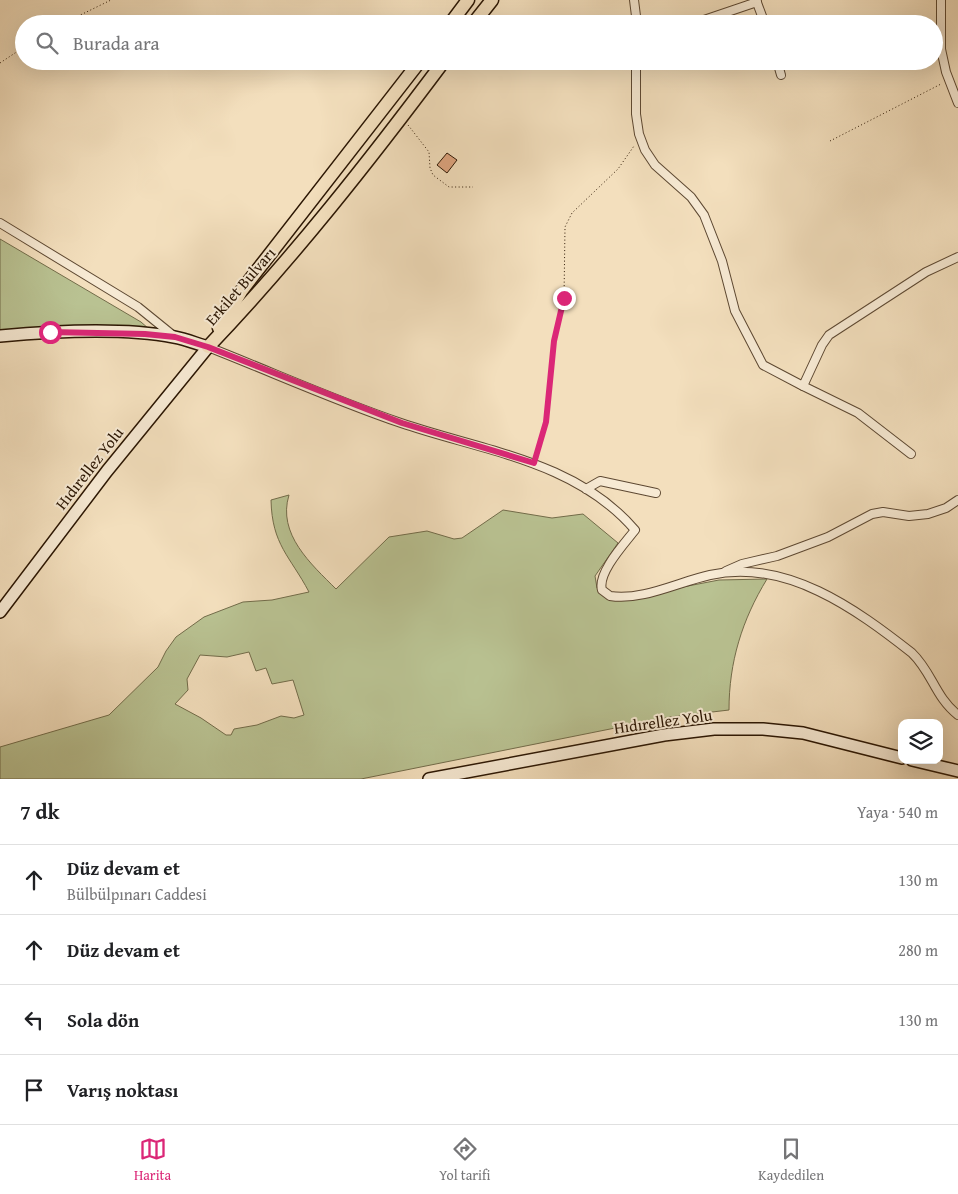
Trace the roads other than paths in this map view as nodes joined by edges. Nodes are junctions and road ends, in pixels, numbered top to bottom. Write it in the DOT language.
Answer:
graph roads {
  1 [pos="468,0"];
  2 [pos="492,0"];
  3 [pos="634,0"];
  4 [pos="941,0"];
  5 [pos="757,1"];
  6 [pos="457,15"];
  7 [pos="480,15"];
  8 [pos="636,15"];
  9 [pos="717,15"];
  10 [pos="762,15"];
  11 [pos="941,15"];
  12 [pos="943,58"];
  13 [pos="413,70"];
  14 [pos="437,70"];
  15 [pos="636,70"];
  16 [pos="780,70"];
  17 [pos="781,74"];
  18 [pos="958,104"];
  19 [pos="0,223"];
  20 [pos="958,257"];
  21 [pos="0,336"];
  22 [pos="175,337"];
  23 [pos="208,347"];
  24 [pos="803,386"];
  25 [pos="912,454"];
  26 [pos="586,489"];
  27 [pos="656,493"];
  28 [pos="958,500"];
  29 [pos="719,573"];
  30 [pos="0,612"];
  31 [pos="958,715"];
  32 [pos="898,757"];
  33 [pos="929,764"];
  34 [pos="958,771"];
  35 [pos="428,779"];
  1 -- 6 [label="main road"];
  2 -- 7 [label="main road"];
  3 -- 8 [label="street"];
  4 -- 11 [label="street"];
  5 -- 9 [label="street"];
  5 -- 10 [label="street"];
  12 -- 18 [label="street"];
  13 -- 23 [label="main road, Erkilet Bulvarı"];
  14 -- 23 [label="main road, Erkilet Bulvarı"];
  15 -- 24 [label="street"];
  16 -- 17 [label="street"];
  19 -- 22 [label="street"];
  20 -- 24 [label="street"];
  21 -- 22 [label="street"];
  22 -- 23 [label="street"];
  23 -- 26 [label="street"];
  23 -- 30 [label="street, Hıdırellez Yolu"];
  24 -- 25 [label="street"];
  26 -- 27 [label="street"];
  26 -- 29 [label="street"];
  28 -- 29 [label="street"];
  29 -- 31 [label="street"];
  32 -- 35 [label="street, Hıdırellez Yolu"];
  33 -- 34 [label="street"];
}
